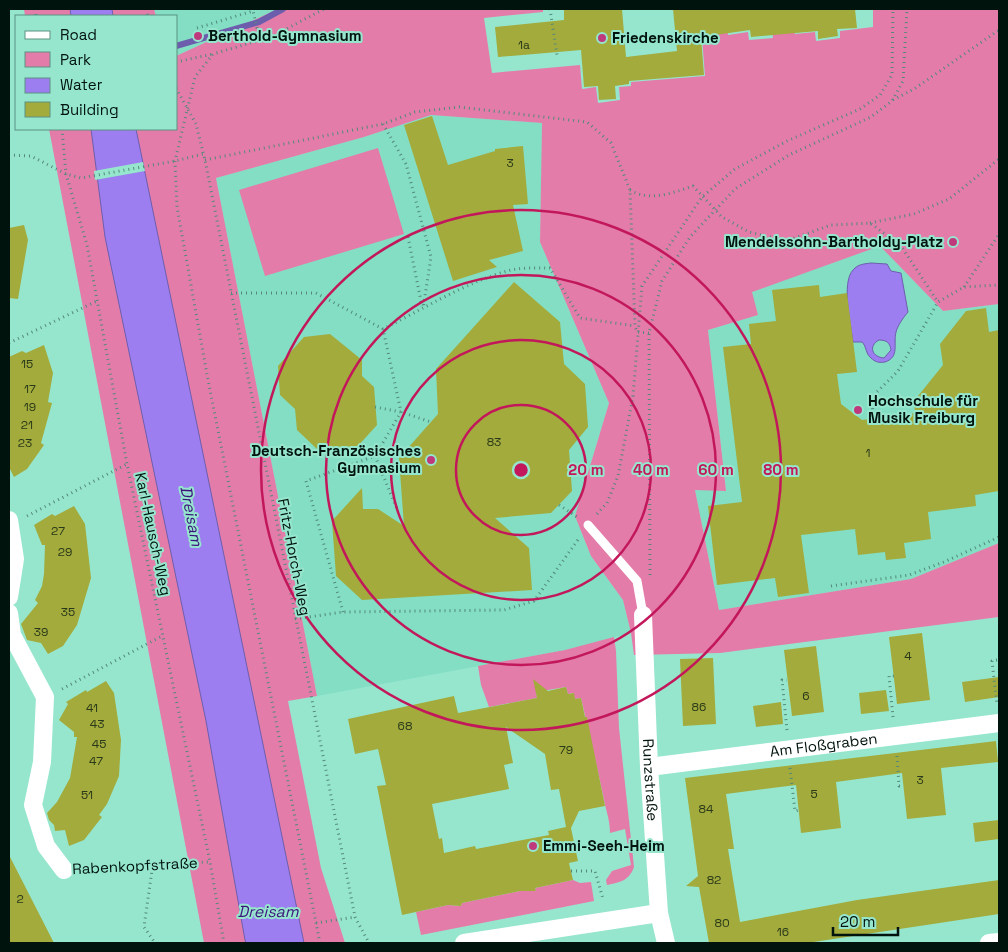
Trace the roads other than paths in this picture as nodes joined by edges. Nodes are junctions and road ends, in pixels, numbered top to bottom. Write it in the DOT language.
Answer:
graph roads {
  1 [pos="10,522"];
  2 [pos="588,525"];
  3 [pos="9,597"];
  4 [pos="9,613"];
  5 [pos="643,615"];
  6 [pos="999,719"];
  7 [pos="649,767"];
  8 [pos="64,870"];
  9 [pos="659,913"];
  10 [pos="999,942"];
  11 [pos="464,943"];
  12 [pos="666,943"];
  13 [pos="989,943"];
  1 -- 3 [label="street"];
  2 -- 5 [label="lane"];
  4 -- 8 [label="street, Rabenkopfstraße"];
  5 -- 7 [label="street, Runzstraße"];
  6 -- 7 [label="street, Am Floßgraben"];
  7 -- 9 [label="street, Runzstraße"];
  9 -- 11 [label="street"];
  9 -- 12 [label="street, Runzstraße"];
  10 -- 13 [label="street"];
}
